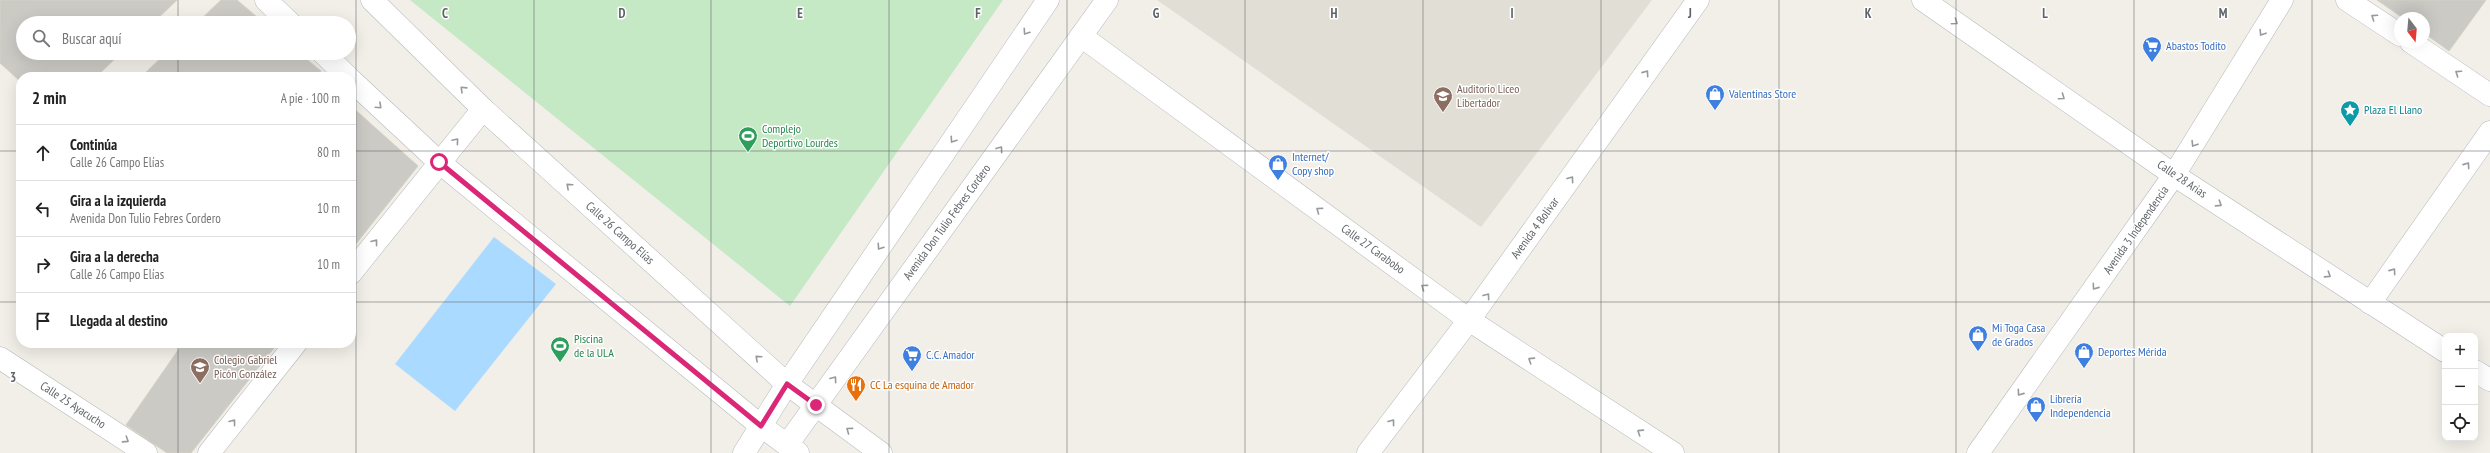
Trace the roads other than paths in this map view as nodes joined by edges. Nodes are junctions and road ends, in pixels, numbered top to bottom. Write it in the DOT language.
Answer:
graph roads {
  1 [pos="266,0"];
  2 [pos="372,0"];
  3 [pos="1048,0"];
  4 [pos="1107,0"];
  5 [pos="1698,0"];
  6 [pos="1924,0"];
  7 [pos="2282,0"];
  8 [pos="2347,0"];
  9 [pos="283,16"];
  10 [pos="2394,31"];
  11 [pos="1081,36"];
  12 [pos="2420,48"];
  13 [pos="330,60"];
  14 [pos="343,72"];
  15 [pos="356,85"];
  16 [pos="2490,95"];
  17 [pos="483,109"];
  18 [pos="2490,132"];
  19 [pos="439,162"];
  20 [pos="2174,175"];
  21 [pos="356,267"];
  22 [pos="2370,303"];
  23 [pos="1470,320"];
  24 [pos="292,348"];
  25 [pos="2442,349"];
  26 [pos="0,358"];
  27 [pos="2478,372"];
  28 [pos="2490,380"];
  29 [pos="787,384"];
  30 [pos="816,405"];
  31 [pos="761,426"];
  32 [pos="792,449"];
  33 [pos="146,453"];
  34 [pos="209,453"];
  35 [pos="744,453"];
  36 [pos="881,453"];
  37 [pos="1368,453"];
  38 [pos="1673,453"];
  39 [pos="1978,453"];
  1 -- 9 [label="street"];
  17 -- 2 [label="street, Calle 26 Campo Elías, one-way"];
  3 -- 29 [label="street, one-way"];
  4 -- 11 [label="street, Avenida Don Tulio Febres Cordero"];
  23 -- 5 [label="street, Avenida 4 Bolivar, one-way"];
  6 -- 20 [label="street, Calle 28 Arias, one-way"];
  7 -- 20 [label="street, Avenida 3 Independencia, one-way"];
  10 -- 8 [label="street, one-way"];
  23 -- 11 [label="street, Calle 27 Carabobo, one-way"];
  30 -- 11 [label="street, Avenida Don Tulio Febres Cordero, one-way"];
  16 -- 12 [label="street, one-way"];
  13 -- 14 [label="street"];
  15 -- 19 [label="street, one-way"];
  19 -- 17 [label="street, one-way"];
  29 -- 17 [label="street, Calle 26 Campo Elías, one-way"];
  22 -- 18 [label="street, one-way"];
  21 -- 19 [label="street, one-way"];
  19 -- 31 [label="street"];
  20 -- 22 [label="street, Calle 28 Arias, one-way"];
  20 -- 39 [label="street, Avenida 3 Independencia, one-way"];
  22 -- 25 [label="street, Calle 28 Arias"];
  37 -- 23 [label="street, Avenida 4 Bolivar, one-way"];
  38 -- 23 [label="street, Calle 27 Carabobo, one-way"];
  34 -- 24 [label="street, one-way"];
  26 -- 33 [label="street, Calle 25 Ayacucho, one-way"];
  27 -- 28 [label="street"];
  29 -- 30 [label="street, Calle 26 Campo Elías"];
  29 -- 31 [label="street"];
  30 -- 32 [label="street, Avenida Don Tulio Febres Cordero"];
  36 -- 30 [label="street, Calle 26 Campo Elías, one-way"];
  31 -- 32 [label="street"];
  31 -- 35 [label="street"];
}
